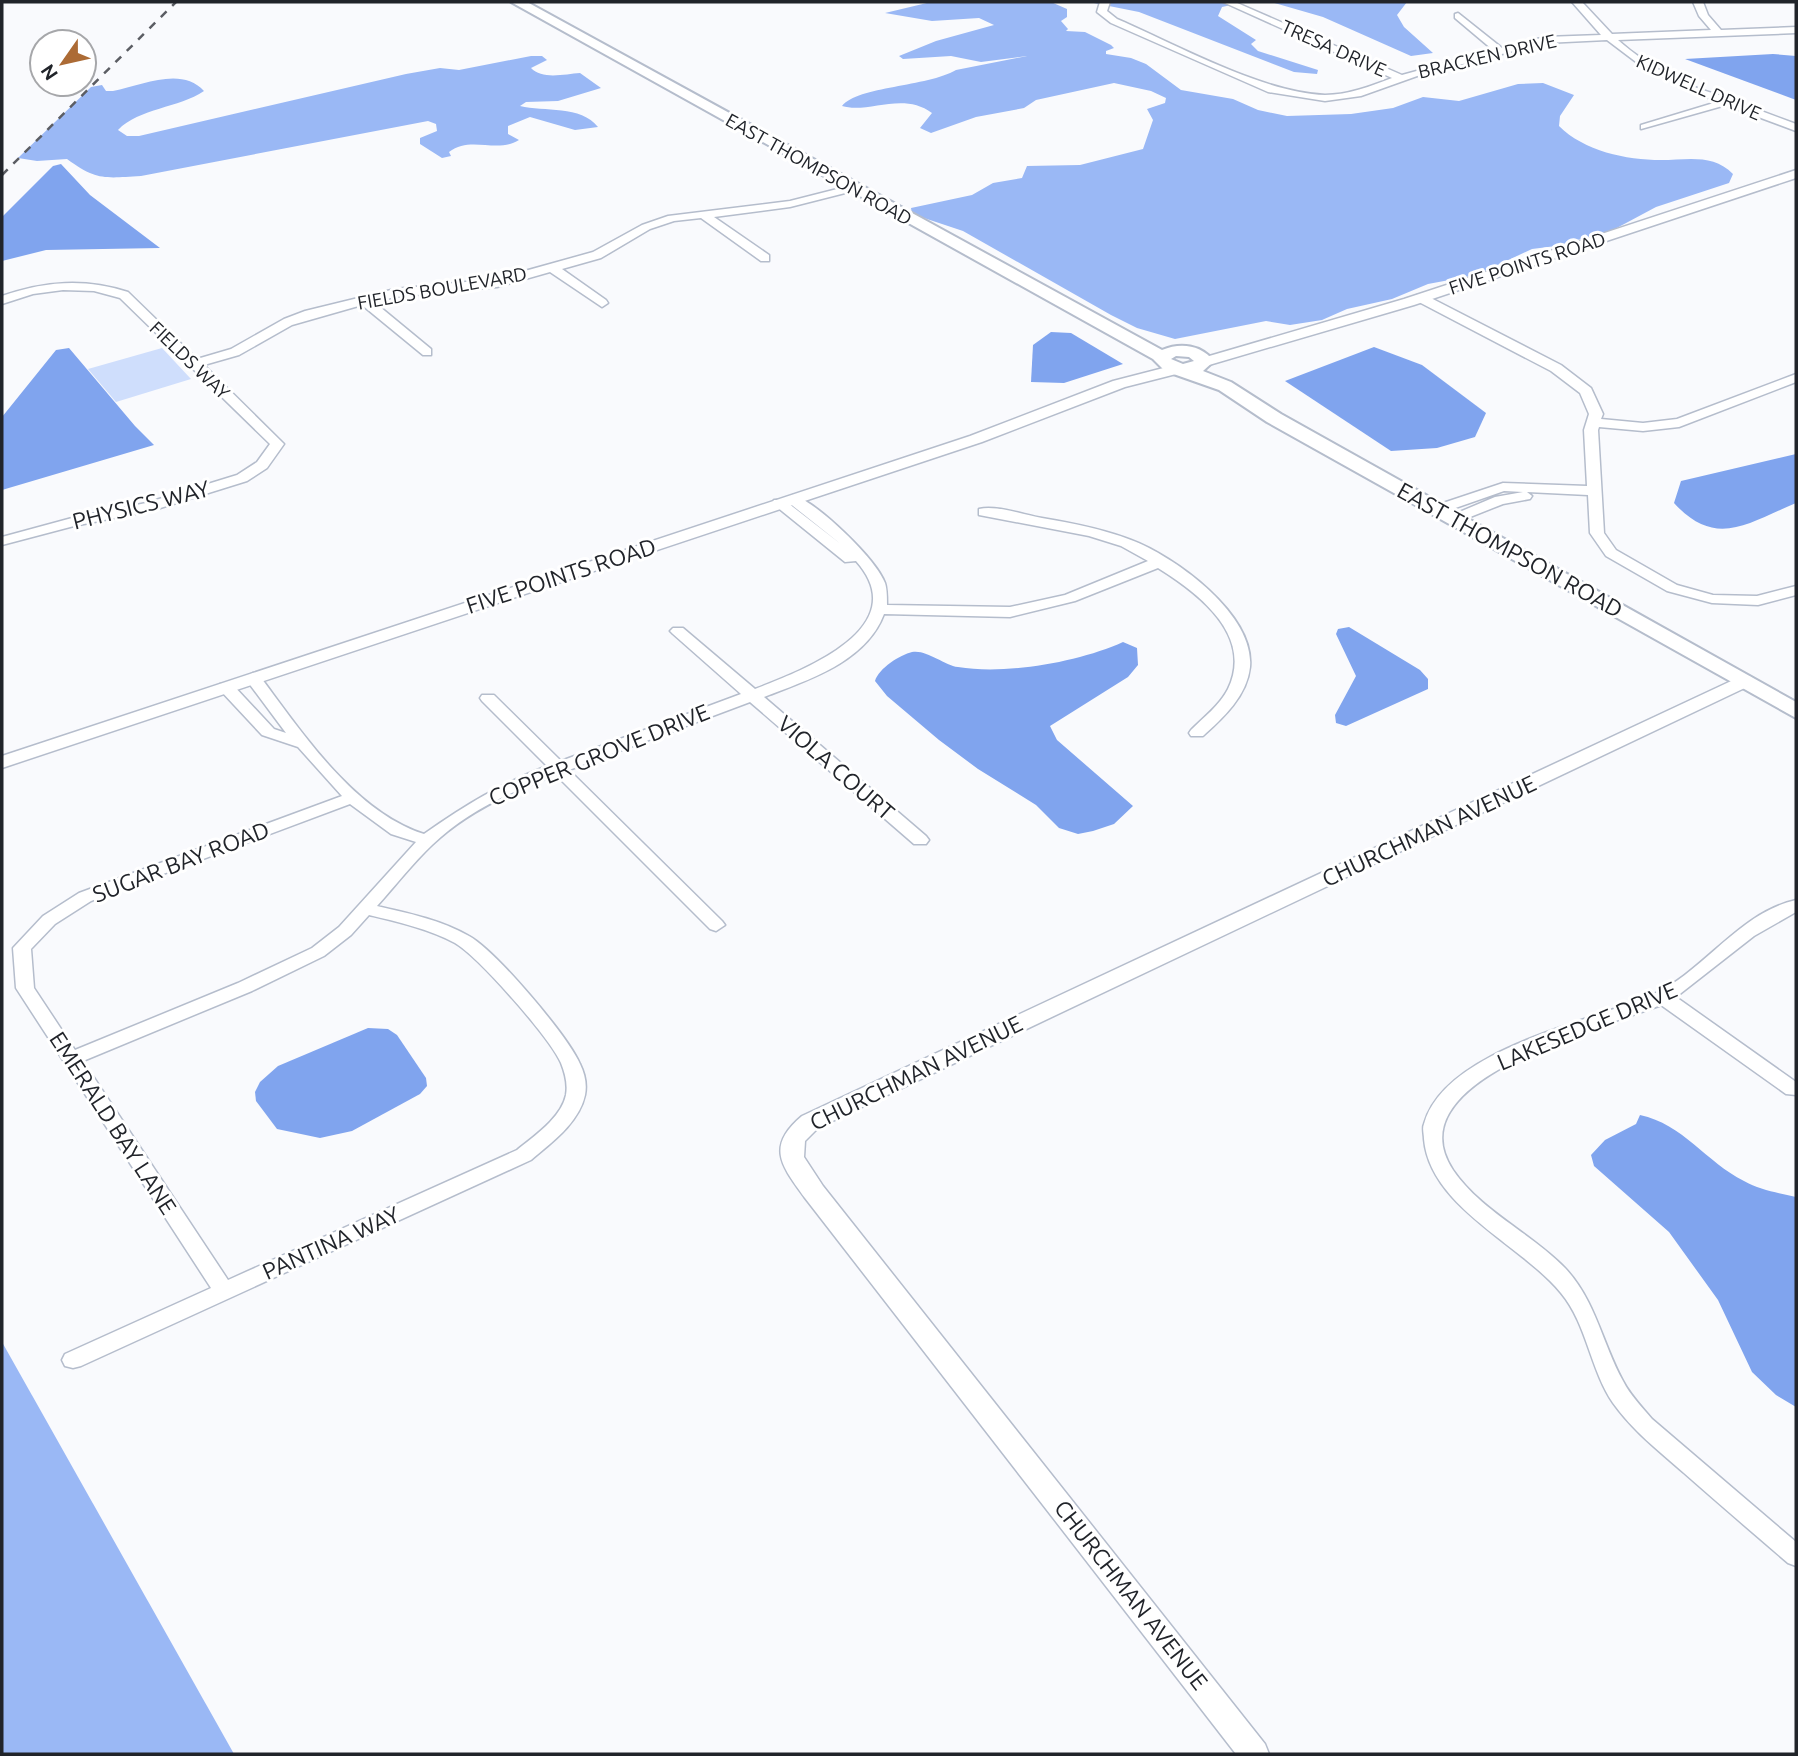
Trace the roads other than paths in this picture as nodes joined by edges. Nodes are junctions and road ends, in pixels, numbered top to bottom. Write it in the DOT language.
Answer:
graph roads {
  1 [pos="519,2"];
  2 [pos="1228,2"];
  3 [pos="1577,2"];
  4 [pos="1698,2"];
  5 [pos="1104,3"];
  6 [pos="1458,16"];
  7 [pos="1796,30"];
  8 [pos="1717,31"];
  9 [pos="1609,36"];
  10 [pos="1500,51"];
  11 [pos="1401,78"];
  12 [pos="1734,100"];
  13 [pos="1796,120"];
  14 [pos="1645,127"];
  15 [pos="1796,128"];
  16 [pos="1796,174"];
  17 [pos="848,186"];
  18 [pos="701,213"];
  19 [pos="765,258"];
  20 [pos="553,268"];
  21 [pos="2,300"];
  22 [pos="365,300"];
  23 [pos="1415,300"];
  24 [pos="602,303"];
  25 [pos="1121,333"];
  26 [pos="427,352"];
  27 [pos="1196,357"];
  28 [pos="1162,359"];
  29 [pos="195,364"];
  30 [pos="1181,370"];
  31 [pos="1796,379"];
  32 [pos="1119,384"];
  33 [pos="1225,386"];
  34 [pos="1592,422"];
  35 [pos="271,452"];
  36 [pos="1595,496"];
  37 [pos="786,501"];
  38 [pos="984,512"];
  39 [pos="1447,514"];
  40 [pos="2,541"];
  41 [pos="1159,562"];
  42 [pos="1796,590"];
  43 [pos="880,609"];
  44 [pos="678,631"];
  45 [pos="253,678"];
  46 [pos="1744,681"];
  47 [pos="226,687"];
  48 [pos="752,695"];
  49 [pos="488,698"];
  50 [pos="1796,710"];
  51 [pos="1197,733"];
  52 [pos="304,744"];
  53 [pos="2,762"];
  54 [pos="558,768"];
  55 [pos="354,797"];
  56 [pos="427,840"];
  57 [pos="920,840"];
  58 [pos="1796,905"];
  59 [pos="366,908"];
  60 [pos="716,925"];
  61 [pos="22,948"];
  62 [pos="1663,997"];
  63 [pos="71,1059"];
  64 [pos="1793,1089"];
  65 [pos="224,1291"];
  66 [pos="73,1360"];
  67 [pos="1796,1556"];
  68 [pos="1254,1754"];
  1 -- 17 [label="main road, EAST THOMPSON ROAD"];
  2 -- 11 [label="street, TRESA DRIVE"];
  3 -- 9 [label="street, KIDWELL DRIVE"];
  4 -- 8 [label="street"];
  5 -- 11 [label="street, BRACKEN DRIVE"];
  6 -- 10 [label="street"];
  7 -- 8 [label="street, BRACKEN DRIVE"];
  8 -- 9 [label="street, BRACKEN DRIVE"];
  9 -- 10 [label="street, BRACKEN DRIVE"];
  9 -- 12 [label="street, KIDWELL DRIVE"];
  10 -- 11 [label="street, BRACKEN DRIVE"];
  12 -- 13 [label="street, KIDWELL DRIVE"];
  12 -- 14 [label="street"];
  12 -- 15 [label="street, KIDWELL DRIVE"];
  16 -- 23 [label="street, FIVE POINTS ROAD"];
  17 -- 18 [label="street, FIELDS BOULEVARD"];
  17 -- 25 [label="main road, EAST THOMPSON ROAD"];
  18 -- 19 [label="street"];
  18 -- 20 [label="street, FIELDS BOULEVARD"];
  20 -- 22 [label="street, FIELDS BOULEVARD"];
  20 -- 24 [label="street"];
  21 -- 29 [label="street, FIELDS WAY"];
  22 -- 26 [label="street"];
  22 -- 29 [label="street, FIELDS BOULEVARD"];
  23 -- 27 [label="street, FIVE POINTS ROAD"];
  23 -- 34 [label="street"];
  25 -- 27 [label="main road, EAST THOMPSON ROAD"];
  25 -- 28 [label="main road, EAST THOMPSON ROAD"];
  27 -- 28 [label="main road"];
  27 -- 30 [label="main road"];
  27 -- 33 [label="main road, EAST THOMPSON ROAD"];
  28 -- 30 [label="main road, EAST THOMPSON ROAD"];
  28 -- 32 [label="street, FIVE POINTS ROAD"];
  29 -- 35 [label="street, FIELDS WAY"];
  30 -- 32 [label="street, FIVE POINTS ROAD"];
  30 -- 33 [label="main road, EAST THOMPSON ROAD"];
  31 -- 34 [label="street"];
  32 -- 37 [label="street, FIVE POINTS ROAD"];
  33 -- 39 [label="main road, EAST THOMPSON ROAD"];
  34 -- 36 [label="street"];
  35 -- 40 [label="street, PHYSICS WAY"];
  36 -- 39 [label="street"];
  36 -- 42 [label="street"];
  37 -- 43 [label="street"];
  37 -- 45 [label="street, FIVE POINTS ROAD"];
  38 -- 41 [label="street"];
  39 -- 46 [label="main road, EAST THOMPSON ROAD"];
  41 -- 43 [label="street"];
  41 -- 51 [label="street"];
  43 -- 48 [label="street, COPPER GROVE DRIVE"];
  44 -- 48 [label="street, VIOLA COURT"];
  45 -- 47 [label="street, FIVE POINTS ROAD"];
  45 -- 52 [label="street"];
  46 -- 50 [label="main road, EAST THOMPSON ROAD"];
  46 -- 68 [label="street, CHURCHMAN AVENUE"];
  47 -- 52 [label="street"];
  47 -- 53 [label="street, FIVE POINTS ROAD"];
  48 -- 54 [label="street, COPPER GROVE DRIVE"];
  48 -- 57 [label="street, VIOLA COURT"];
  49 -- 54 [label="street"];
  52 -- 55 [label="street"];
  54 -- 56 [label="street, COPPER GROVE DRIVE"];
  54 -- 60 [label="street"];
  55 -- 56 [label="street"];
  55 -- 61 [label="street, SUGAR BAY ROAD"];
  56 -- 59 [label="street, COPPER GROVE DRIVE"];
  58 -- 62 [label="street, LAKESEDGE DRIVE"];
  59 -- 63 [label="street, COPPER GROVE DRIVE"];
  59 -- 65 [label="street, PANTINA WAY"];
  61 -- 63 [label="street, EMERALD BAY LANE"];
  62 -- 64 [label="street"];
  62 -- 67 [label="street, LAKESEDGE DRIVE"];
  63 -- 65 [label="street, EMERALD BAY LANE"];
  65 -- 66 [label="street, PANTINA WAY"];
}
